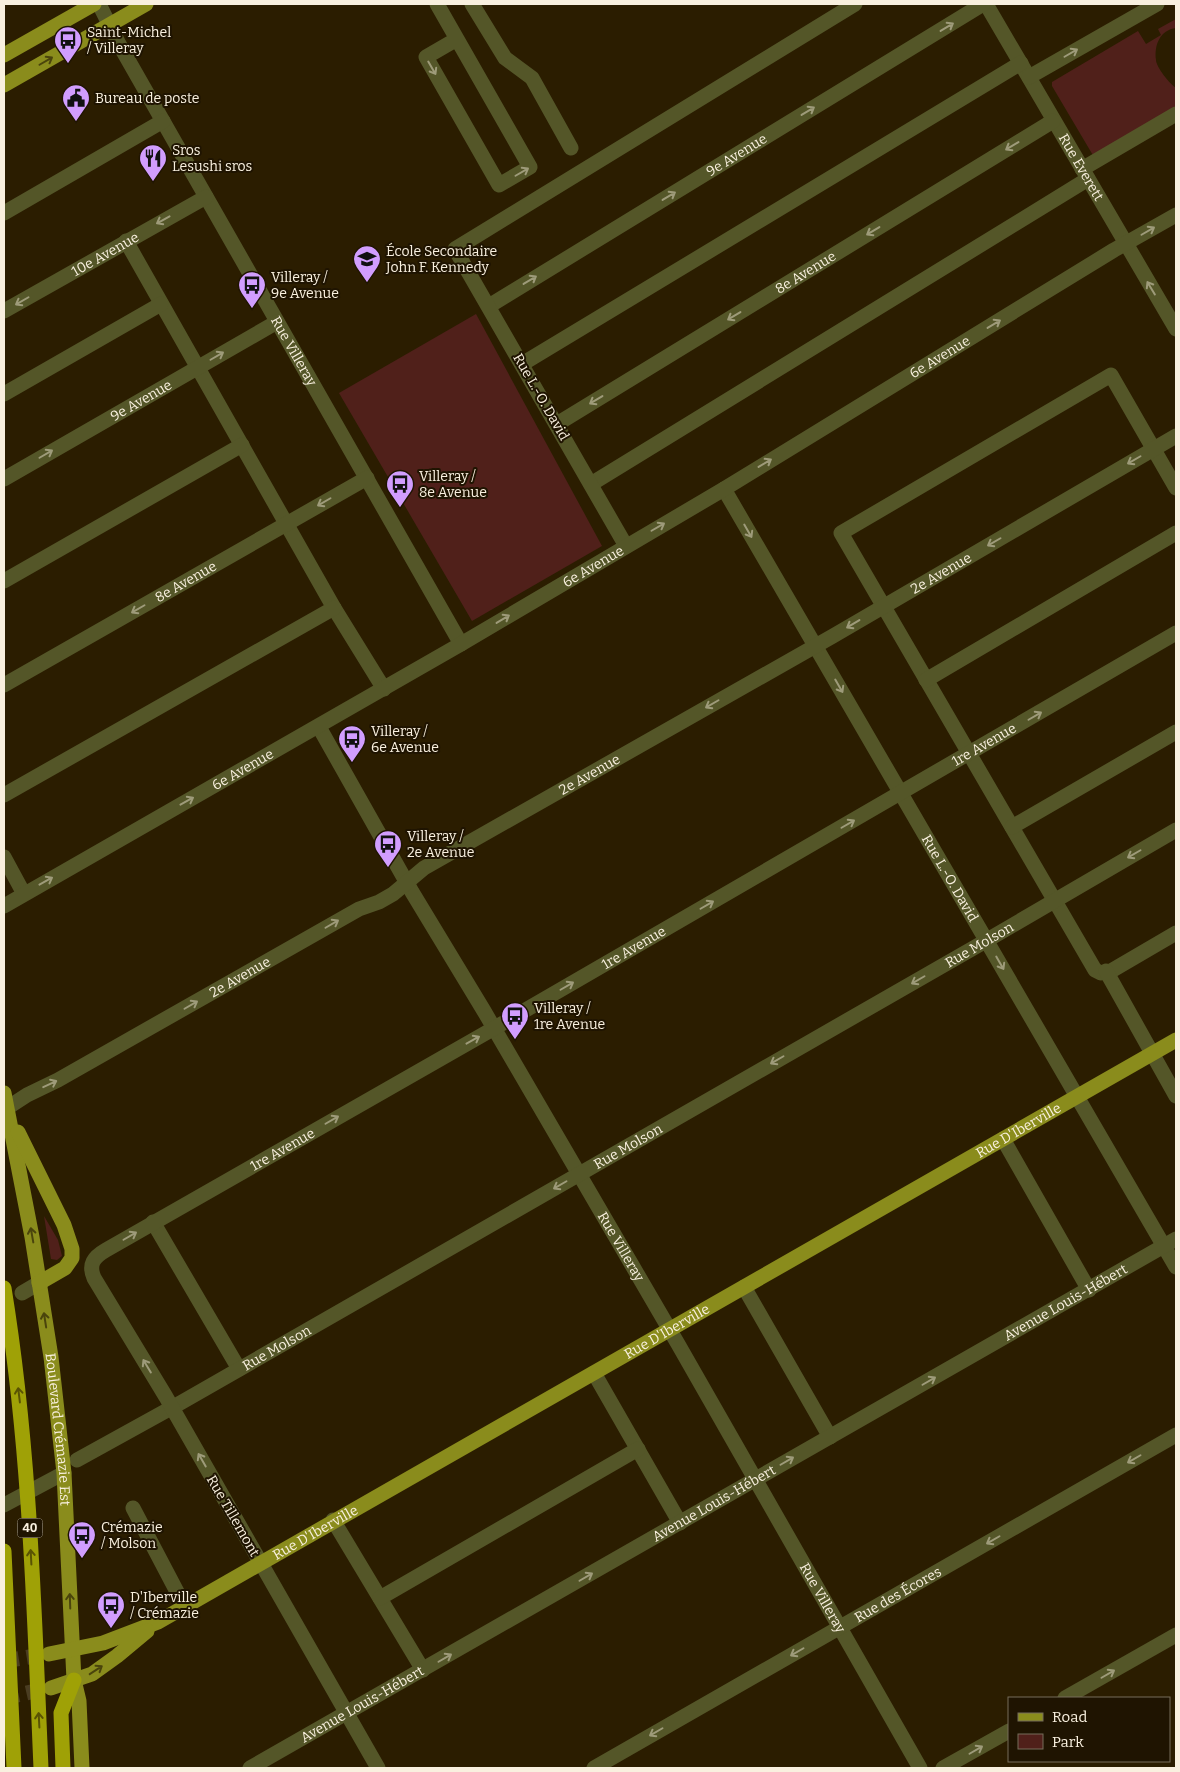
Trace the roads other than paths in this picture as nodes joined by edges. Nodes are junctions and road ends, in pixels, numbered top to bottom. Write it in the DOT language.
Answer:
graph roads {
  1 [pos="94,4"];
  2 [pos="99,4"];
  3 [pos="146,4"];
  4 [pos="437,4"];
  5 [pos="472,4"];
  6 [pos="855,4"];
  7 [pos="985,4"];
  8 [pos="1157,4"];
  9 [pos="109,25"];
  10 [pos="457,39"];
  11 [pos="4,55"];
  12 [pos="1021,63"];
  13 [pos="1029,77"];
  14 [pos="4,85"];
  15 [pos="1176,114"];
  16 [pos="163,121"];
  17 [pos="1054,121"];
  18 [pos="571,148"];
  19 [pos="1085,174"];
  20 [pos="206,197"];
  21 [pos="4,213"];
  22 [pos="1176,214"];
  23 [pos="126,241"];
  24 [pos="1126,244"];
  25 [pos="161,304"];
  26 [pos="489,306"];
  27 [pos="4,312"];
  28 [pos="277,322"];
  29 [pos="1176,328"];
  30 [pos="522,364"];
  31 [pos="198,368"];
  32 [pos="4,394"];
  33 [pos="557,424"];
  34 [pos="1176,436"];
  35 [pos="242,445"];
  36 [pos="1154,449"];
  37 [pos="366,478"];
  38 [pos="4,479"];
  39 [pos="591,484"];
  40 [pos="1176,488"];
  41 [pos="724,489"];
  42 [pos="287,524"];
  43 [pos="1176,533"];
  44 [pos="626,546"];
  45 [pos="4,581"];
  46 [pos="883,606"];
  47 [pos="334,608"];
  48 [pos="1176,634"];
  49 [pos="461,644"];
  50 [pos="816,646"];
  51 [pos="926,680"];
  52 [pos="4,685"];
  53 [pos="384,689"];
  54 [pos="319,726"];
  55 [pos="1176,732"];
  56 [pos="969,754"];
  57 [pos="902,793"];
  58 [pos="4,796"];
  59 [pos="1012,827"];
  60 [pos="1176,830"];
  61 [pos="4,858"];
  62 [pos="408,883"];
  63 [pos="24,894"];
  64 [pos="1054,900"];
  65 [pos="4,906"];
  66 [pos="1176,933"];
  67 [pos="986,940"];
  68 [pos="1106,971"];
  69 [pos="494,1028"];
  70 [pos="1176,1040"];
  71 [pos="1152,1054"];
  72 [pos="1078,1096"];
  73 [pos="1176,1096"];
  74 [pos="5,1104"];
  75 [pos="1003,1139"];
  76 [pos="579,1173"];
  77 [pos="154,1222"];
  78 [pos="1170,1243"];
  79 [pos="91,1264"];
  80 [pos="1176,1267"];
  81 [pos="39,1283"];
  82 [pos="4,1284"];
  83 [pos="744,1287"];
  84 [pos="1089,1290"];
  85 [pos="22,1293"];
  86 [pos="669,1330"];
  87 [pos="239,1369"];
  88 [pos="594,1373"];
  89 [pos="172,1408"];
  90 [pos="830,1437"];
  91 [pos="1175,1440"];
  92 [pos="638,1449"];
  93 [pos="78,1460"];
  94 [pos="64,1473"];
  95 [pos="755,1480"];
  96 [pos="4,1505"];
  97 [pos="133,1508"];
  98 [pos="333,1520"];
  99 [pos="680,1523"];
  100 [pos="4,1551"];
  101 [pos="260,1563"];
  102 [pos="380,1598"];
  103 [pos="185,1607"];
  104 [pos="158,1622"];
  105 [pos="840,1627"];
  106 [pos="1176,1634"];
  107 [pos="72,1650"];
  108 [pos="49,1654"];
  109 [pos="423,1670"];
  110 [pos="74,1680"];
  111 [pos="51,1688"];
  112 [pos="1067,1697"];
  113 [pos="347,1713"];
  114 [pos="1008,1732"];
  115 [pos="14,1768"];
  116 [pos="41,1768"];
  117 [pos="63,1768"];
  118 [pos="82,1768"];
  119 [pos="250,1768"];
  120 [pos="378,1768"];
  121 [pos="594,1768"];
  122 [pos="920,1768"];
  123 [pos="944,1768"];
  1 -- 11 [label="main road"];
  2 -- 9 [label="street, Rue Villeray"];
  3 -- 9 [label="main road"];
  4 -- 10 [label="street"];
  5 -- 18 [label="street"];
  6 -- 26 [label="street, Rue L.-O. David"];
  7 -- 12 [label="street, Rue Everett"];
  26 -- 7 [label="street, 9e Avenue, one-way"];
  13 -- 8 [label="street, one-way"];
  14 -- 9 [label="main road, one-way"];
  9 -- 16 [label="street, Rue Villeray"];
  10 -- 10 [label="street, one-way"];
  12 -- 13 [label="street, Rue Everett"];
  12 -- 30 [label="street"];
  13 -- 17 [label="street, Rue Everett"];
  15 -- 19 [label="street"];
  16 -- 20 [label="street, Rue Villeray"];
  16 -- 21 [label="street"];
  17 -- 19 [label="street, Rue Everett"];
  17 -- 33 [label="street, 8e Avenue, one-way"];
  19 -- 24 [label="street, Rue Everett"];
  19 -- 39 [label="street"];
  20 -- 23 [label="street, 10e Avenue, one-way"];
  20 -- 28 [label="street, Rue Villeray"];
  24 -- 22 [label="street, 6e Avenue, one-way"];
  23 -- 25 [label="street"];
  23 -- 27 [label="street, 10e Avenue, one-way"];
  29 -- 24 [label="street, Rue Everett, one-way"];
  41 -- 24 [label="street, 6e Avenue, one-way"];
  25 -- 31 [label="street"];
  25 -- 32 [label="street"];
  26 -- 30 [label="street, Rue L.-O. David"];
  31 -- 28 [label="street, 9e Avenue, one-way"];
  28 -- 37 [label="street, Rue Villeray"];
  30 -- 33 [label="street, Rue L.-O. David"];
  31 -- 35 [label="street"];
  38 -- 31 [label="street, 9e Avenue, one-way"];
  33 -- 39 [label="street, Rue L.-O. David"];
  34 -- 36 [label="street, 2e Avenue"];
  35 -- 42 [label="street"];
  35 -- 45 [label="street"];
  36 -- 40 [label="street"];
  36 -- 46 [label="street, 2e Avenue, one-way"];
  36 -- 46 [label="street"];
  37 -- 42 [label="street, 8e Avenue, one-way"];
  37 -- 49 [label="street, Rue Villeray"];
  39 -- 44 [label="street, Rue L.-O. David"];
  44 -- 41 [label="street, 6e Avenue, one-way"];
  41 -- 50 [label="street, Rue L.-O. David, one-way"];
  42 -- 47 [label="street"];
  42 -- 52 [label="street, 8e Avenue, one-way"];
  43 -- 51 [label="street"];
  49 -- 44 [label="street, 6e Avenue, one-way"];
  46 -- 50 [label="street, 2e Avenue, one-way"];
  46 -- 51 [label="street"];
  47 -- 53 [label="street"];
  47 -- 58 [label="street"];
  56 -- 48 [label="street, 1re Avenue, one-way"];
  49 -- 53 [label="street, 6e Avenue"];
  50 -- 57 [label="street, Rue L.-O. David, one-way"];
  50 -- 62 [label="street, 2e Avenue, one-way"];
  51 -- 56 [label="street"];
  53 -- 54 [label="street, 6e Avenue"];
  54 -- 62 [label="street, Rue Villeray"];
  63 -- 54 [label="street, 6e Avenue, one-way"];
  55 -- 59 [label="street"];
  56 -- 57 [label="street, 1re Avenue"];
  56 -- 59 [label="street"];
  57 -- 67 [label="street, Rue L.-O. David"];
  69 -- 57 [label="street, 1re Avenue, one-way"];
  59 -- 64 [label="street"];
  60 -- 64 [label="street, Rue Molson, one-way"];
  61 -- 63 [label="street"];
  62 -- 69 [label="street, Rue Villeray"];
  74 -- 62 [label="street, 2e Avenue, one-way"];
  63 -- 65 [label="street, 6e Avenue"];
  64 -- 67 [label="street, Rue Molson"];
  64 -- 68 [label="street"];
  66 -- 68 [label="street"];
  67 -- 72 [label="street, Rue L.-O. David, one-way"];
  67 -- 76 [label="street, Rue Molson, one-way"];
  68 -- 71 [label="street"];
  69 -- 76 [label="street, Rue Villeray"];
  77 -- 69 [label="street, 1re Avenue, one-way"];
  70 -- 71 [label="main road, Rue D'Iberville"];
  71 -- 72 [label="main road, Rue D'Iberville"];
  71 -- 73 [label="street"];
  72 -- 75 [label="main road, Rue D'Iberville"];
  72 -- 78 [label="street, Rue L.-O. David"];
  81 -- 74 [label="main road, Boulevard Crémazie Est, one-way"];
  74 -- 81 [label="main road"];
  75 -- 83 [label="main road, Rue D'Iberville"];
  75 -- 84 [label="street"];
  76 -- 86 [label="street, Rue Villeray"];
  76 -- 87 [label="street, Rue Molson, one-way"];
  79 -- 77 [label="street, 1re Avenue, one-way"];
  77 -- 87 [label="street"];
  78 -- 80 [label="street, Rue L.-O. David"];
  78 -- 84 [label="street, Avenue Louis-Hébert"];
  89 -- 79 [label="street, Rue Tillemont, one-way"];
  81 -- 85 [label="street"];
  94 -- 81 [label="main road, Boulevard Crémazie Est, one-way"];
  116 -- 82 [label="highway, 40, one-way, bridge"];
  83 -- 86 [label="main road, Rue D'Iberville"];
  83 -- 90 [label="street"];
  90 -- 84 [label="street, Avenue Louis-Hébert, one-way"];
  86 -- 88 [label="main road, Rue D'Iberville"];
  86 -- 95 [label="street, Rue Villeray"];
  87 -- 89 [label="street, Rue Molson"];
  88 -- 92 [label="street"];
  88 -- 98 [label="main road, Rue D'Iberville"];
  89 -- 93 [label="street, Rue Molson"];
  101 -- 89 [label="street, Rue Tillemont, one-way"];
  95 -- 90 [label="street, Avenue Louis-Hébert, one-way"];
  91 -- 105 [label="street, Rue des Écores, one-way"];
  92 -- 99 [label="street"];
  92 -- 102 [label="street"];
  94 -- 96 [label="street"];
  107 -- 94 [label="main road, Boulevard Crémazie Est, one-way"];
  95 -- 99 [label="street, Avenue Louis-Hébert"];
  95 -- 105 [label="street, Rue Villeray"];
  97 -- 103 [label="street"];
  98 -- 101 [label="main road, Rue D'Iberville"];
  98 -- 102 [label="street"];
  109 -- 99 [label="street, Avenue Louis-Hébert, one-way"];
  100 -- 115 [label="highway, 40, bridge"];
  101 -- 103 [label="main road, Rue D'Iberville"];
  101 -- 113 [label="street, Rue Tillemont"];
  102 -- 109 [label="street"];
  103 -- 104 [label="main road, Rue D'Iberville"];
  104 -- 107 [label="main road, Rue D'Iberville"];
  110 -- 104 [label="main road, Rue D'Iberville, one-way"];
  105 -- 121 [label="street, Rue des Écores, one-way"];
  105 -- 122 [label="street, Rue Villeray"];
  112 -- 106 [label="street, one-way"];
  107 -- 108 [label="main road, Rue D'Iberville"];
  107 -- 110 [label="main road, Boulevard Crémazie Est"];
  109 -- 113 [label="street, Avenue Louis-Hébert"];
  110 -- 111 [label="main road, Rue D'Iberville"];
  110 -- 117 [label="highway"];
  110 -- 118 [label="main road, Boulevard Crémazie Est"];
  113 -- 119 [label="street, Avenue Louis-Hébert"];
  113 -- 120 [label="street, Rue Tillemont"];
  123 -- 114 [label="street, one-way"];
}
